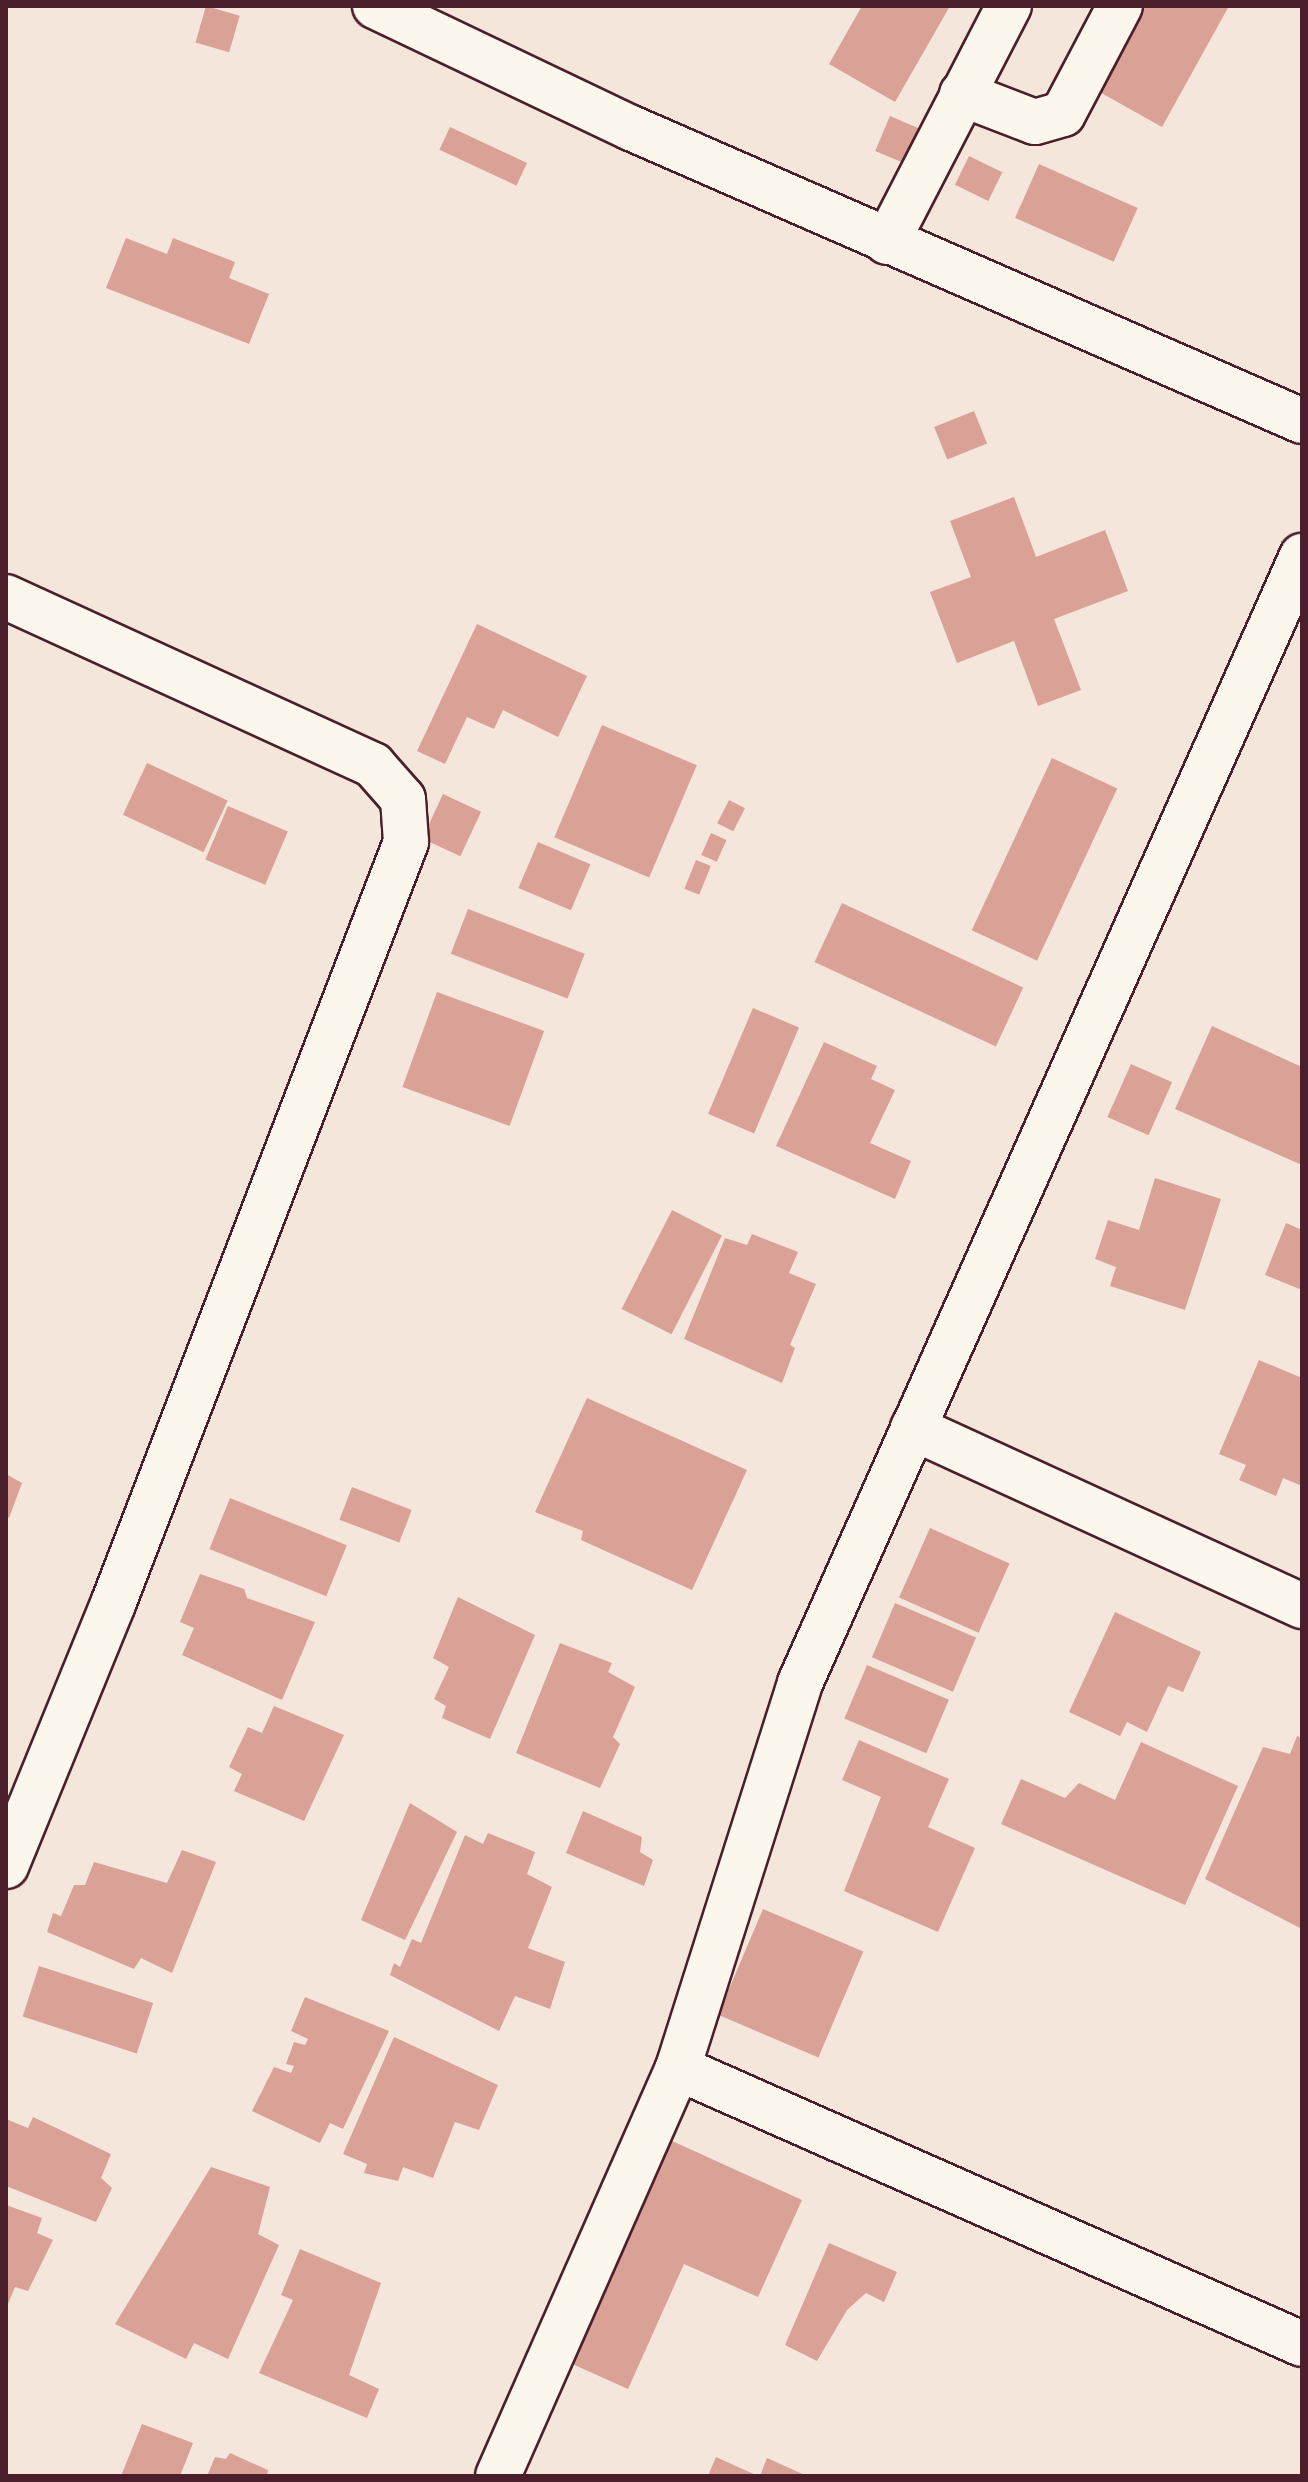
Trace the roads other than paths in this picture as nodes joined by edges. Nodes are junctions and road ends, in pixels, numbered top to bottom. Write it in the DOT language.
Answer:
graph roads {
  1 [pos="375,6"];
  2 [pos="1009,6"];
  3 [pos="1120,6"];
  4 [pos="962,94"];
  5 [pos="887,242"];
  6 [pos="1302,421"];
  7 [pos="1302,556"];
  8 [pos="6,597"];
  9 [pos="913,1428"];
  10 [pos="1302,1606"];
  11 [pos="6,1866"];
  12 [pos="678,2068"];
  13 [pos="1302,2344"];
  14 [pos="498,2476"];
  1 -- 5 [label="street"];
  2 -- 4 [label="street"];
  3 -- 4 [label="street"];
  4 -- 5 [label="street"];
  5 -- 6 [label="street"];
  7 -- 9 [label="street"];
  8 -- 11 [label="street"];
  9 -- 10 [label="street"];
  9 -- 12 [label="street"];
  12 -- 13 [label="street"];
  12 -- 14 [label="street"];
}
